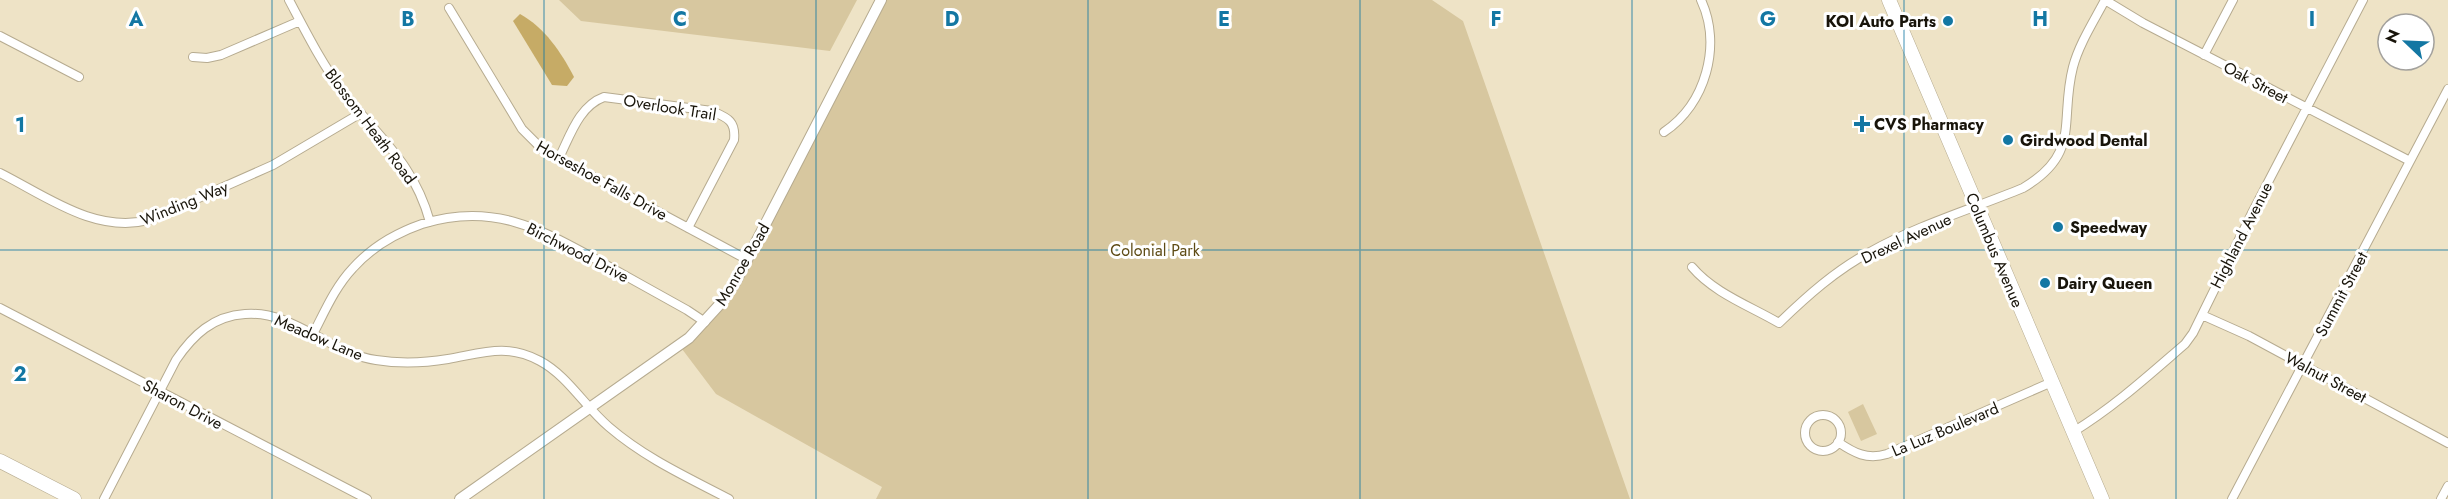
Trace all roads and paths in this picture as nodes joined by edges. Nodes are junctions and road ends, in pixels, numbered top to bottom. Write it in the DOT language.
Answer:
graph roads {
  1 [pos="289,0"];
  2 [pos="881,0"];
  3 [pos="1701,0"];
  4 [pos="1888,0"];
  5 [pos="2105,0"];
  6 [pos="2233,0"];
  7 [pos="2363,0"];
  8 [pos="449,8"];
  9 [pos="300,21"];
  10 [pos="0,36"];
  11 [pos="2204,55"];
  12 [pos="193,57"];
  13 [pos="79,77"];
  14 [pos="2448,89"];
  15 [pos="2307,109"];
  16 [pos="361,113"];
  17 [pos="1664,132"];
  18 [pos="558,158"];
  19 [pos="2410,161"];
  20 [pos="0,173"];
  21 [pos="1977,208"];
  22 [pos="430,222"];
  23 [pos="688,228"];
  24 [pos="746,260"];
  25 [pos="1692,267"];
  26 [pos="0,308"];
  27 [pos="2202,315"];
  28 [pos="705,322"];
  29 [pos="313,334"];
  30 [pos="2304,365"];
  31 [pos="2052,382"];
  32 [pos="159,391"];
  33 [pos="590,408"];
  34 [pos="2073,432"];
  35 [pos="1838,442"];
  36 [pos="2448,443"];
  37 [pos="0,461"];
  38 [pos="2448,486"];
  39 [pos="710,489"];
  40 [pos="472,495"];
  41 [pos="74,499"];
  42 [pos="104,499"];
  43 [pos="367,499"];
  44 [pos="460,499"];
  45 [pos="705,499"];
  46 [pos="729,499"];
  47 [pos="2102,499"];
  48 [pos="2232,499"];
  49 [pos="2441,499"];
  1 -- 9 [label="street, Blossom Heath Road"];
  2 -- 24 [label="street, Monroe Road"];
  3 -- 17 [label="street"];
  4 -- 21 [label="main road, Columbus Avenue"];
  5 -- 11 [label="street, Oak Street"];
  5 -- 21 [label="street"];
  6 -- 11 [label="street"];
  7 -- 15 [label="street, Highland Avenue"];
  8 -- 18 [label="street, Horseshoe Falls Drive"];
  9 -- 12 [label="street"];
  9 -- 16 [label="street, Blossom Heath Road"];
  10 -- 13 [label="street"];
  11 -- 15 [label="street, Oak Street"];
  14 -- 19 [label="street, Summit Street"];
  15 -- 19 [label="street, Oak Street"];
  15 -- 27 [label="street, Highland Avenue"];
  16 -- 20 [label="street, Winding Way"];
  16 -- 22 [label="street, Blossom Heath Road"];
  18 -- 23 [label="street, Horseshoe Falls Drive"];
  18 -- 23 [label="street, Overlook Trail"];
  19 -- 30 [label="street, Summit Street"];
  21 -- 25 [label="street, Drexel Avenue"];
  21 -- 31 [label="main road, Columbus Avenue"];
  22 -- 28 [label="street, Birchwood Drive"];
  22 -- 29 [label="street, Birchwood Drive"];
  23 -- 24 [label="street, Horseshoe Falls Drive"];
  24 -- 28 [label="street, Monroe Road"];
  26 -- 32 [label="street, Sharon Drive"];
  27 -- 30 [label="street, Walnut Street"];
  27 -- 34 [label="street, Highland Avenue"];
  28 -- 33 [label="street, Monroe Road"];
  29 -- 32 [label="street, Meadow Lane"];
  29 -- 33 [label="street, Meadow Lane"];
  30 -- 36 [label="street, Walnut Street"];
  30 -- 48 [label="street, Summit Street"];
  31 -- 34 [label="main road, Columbus Avenue"];
  31 -- 35 [label="street, La Luz Boulevard"];
  32 -- 42 [label="street, Meadow Lane"];
  32 -- 43 [label="street, Sharon Drive"];
  33 -- 39 [label="street, Meadow Lane"];
  33 -- 40 [label="street, Monroe Road"];
  34 -- 47 [label="main road, Columbus Avenue"];
  35 -- 35 [label="street"];
  37 -- 41 [label="main road"];
  38 -- 49 [label="street"];
  39 -- 45 [label="street"];
  39 -- 46 [label="street, Meadow Lane"];
  40 -- 44 [label="street, Monroe Road"];
}
